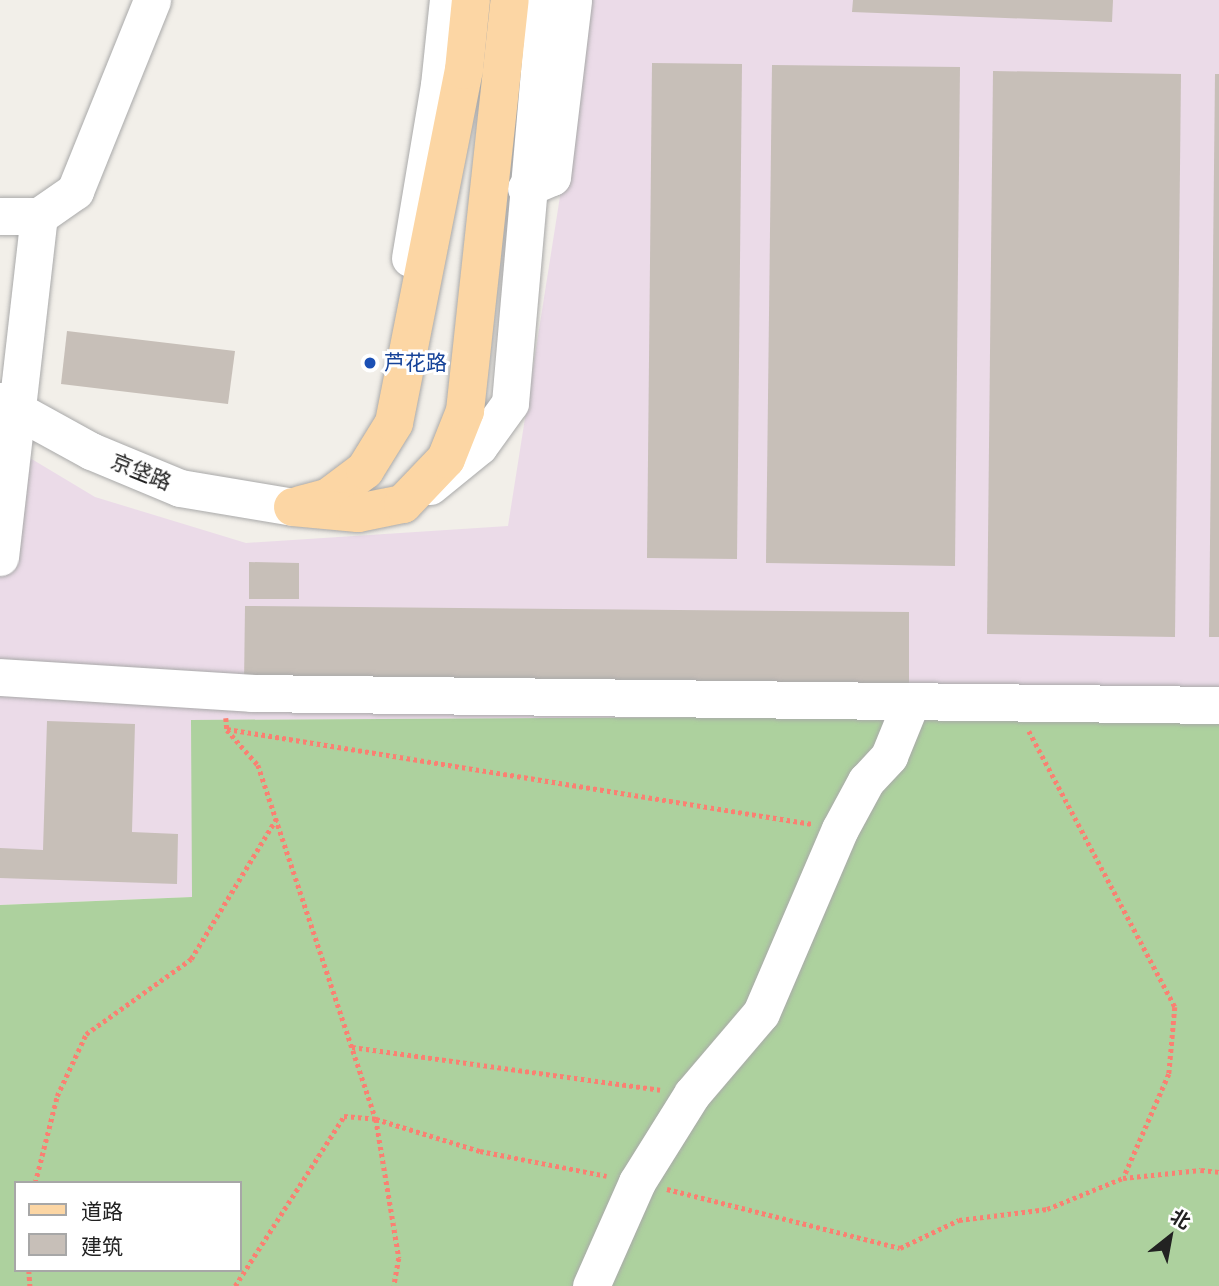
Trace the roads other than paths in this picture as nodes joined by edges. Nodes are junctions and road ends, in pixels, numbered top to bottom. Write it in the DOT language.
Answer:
graph roads {
  1 [pos="152,0"];
  2 [pos="448,0"];
  3 [pos="471,0"];
  4 [pos="510,0"];
  5 [pos="545,0"];
  6 [pos="573,0"];
  7 [pos="530,186"];
  8 [pos="490,203"];
  9 [pos="0,216"];
  10 [pos="39,216"];
  11 [pos="7,405"];
  12 [pos="394,423"];
  13 [pos="403,504"];
  14 [pos="293,507"];
  15 [pos="0,557"];
  16 [pos="0,677"];
  17 [pos="911,702"];
  18 [pos="1219,705"];
  19 [pos="592,1286"];
  1 -- 10 [label="street"];
  2 -- 12 [label="street"];
  3 -- 12 [label="main road"];
  4 -- 8 [label="main road"];
  5 -- 7 [label="street"];
  6 -- 7 [label="street"];
  7 -- 8 [label="street"];
  7 -- 13 [label="street"];
  8 -- 13 [label="main road"];
  9 -- 10 [label="street"];
  10 -- 11 [label="street"];
  11 -- 14 [label="street, 京垡路"];
  11 -- 15 [label="street"];
  12 -- 14 [label="main road"];
  13 -- 14 [label="main road"];
  16 -- 17 [label="street"];
  17 -- 18 [label="street"];
  17 -- 19 [label="street"];
}
